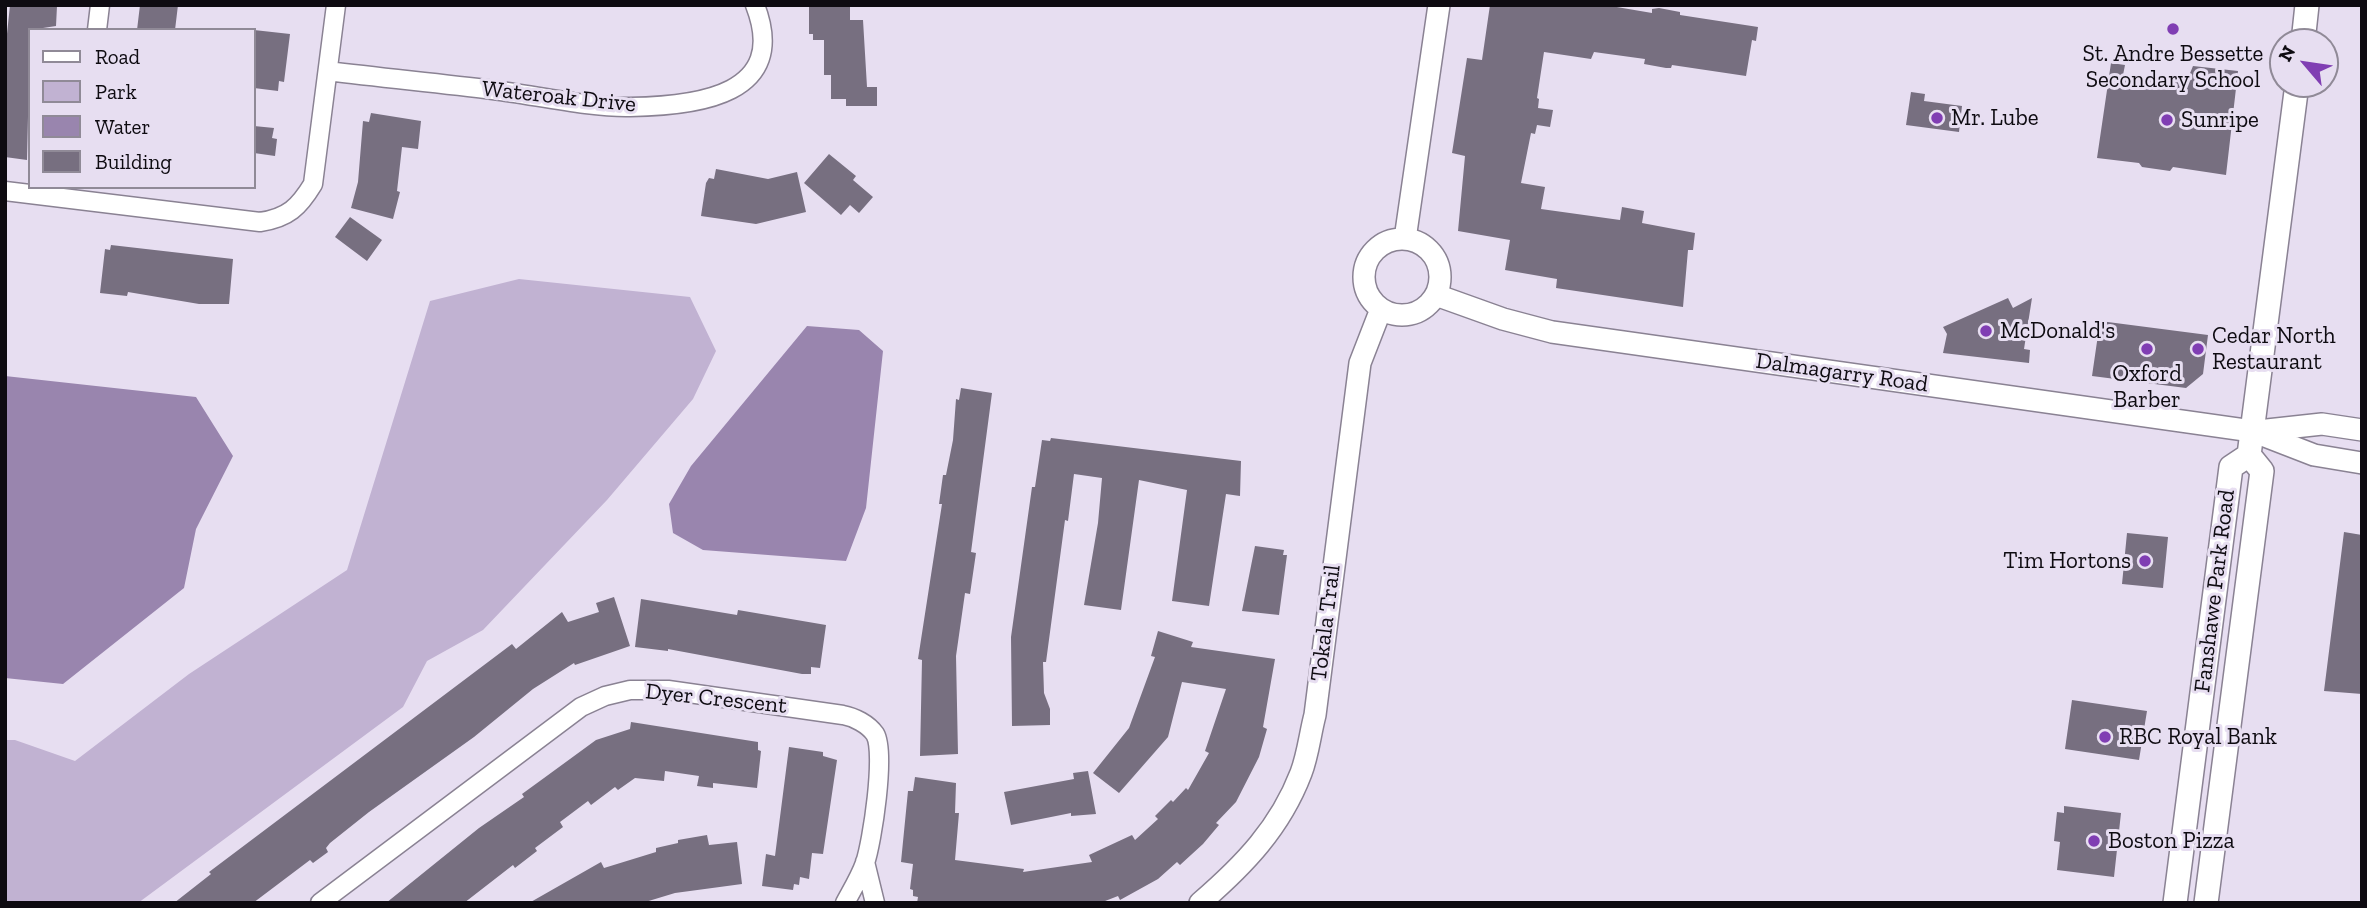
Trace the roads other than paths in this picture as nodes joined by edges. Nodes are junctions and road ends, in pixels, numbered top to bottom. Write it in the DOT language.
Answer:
graph roads {
  1 [pos="100,5"];
  2 [pos="336,5"];
  3 [pos="755,5"];
  4 [pos="1439,5"];
  5 [pos="2307,5"];
  6 [pos="97,28"];
  7 [pos="2304,28"];
  8 [pos="328,71"];
  9 [pos="2295,98"];
  10 [pos="5,191"];
  11 [pos="77,193"];
  12 [pos="1405,239"];
  13 [pos="1436,295"];
  14 [pos="1381,309"];
  15 [pos="2362,430"];
  16 [pos="2252,431"];
  17 [pos="2249,455"];
  18 [pos="2362,463"];
  19 [pos="865,862"];
  20 [pos="320,903"];
  21 [pos="845,903"];
  22 [pos="875,903"];
  23 [pos="1200,903"];
  24 [pos="2175,903"];
  25 [pos="2206,903"];
  1 -- 6 [label="street"];
  2 -- 8 [label="street"];
  3 -- 8 [label="street, Wateroak Drive"];
  4 -- 12 [label="street"];
  5 -- 7 [label="main road"];
  8 -- 11 [label="street"];
  9 -- 16 [label="main road, Fanshawe Park Road"];
  10 -- 11 [label="street"];
  12 -- 13 [label="street"];
  12 -- 14 [label="street"];
  13 -- 14 [label="street"];
  13 -- 16 [label="street, Dalmagarry Road"];
  14 -- 23 [label="street, Tokala Trail"];
  15 -- 16 [label="street, Dalmagarry Road"];
  16 -- 17 [label="main road, Fanshawe Park Road"];
  16 -- 18 [label="street, Dalmagarry Road"];
  17 -- 24 [label="main road, Fanshawe Park Road"];
  17 -- 25 [label="main road, Fanshawe Park Road"];
  19 -- 20 [label="street, Dyer Crescent"];
  19 -- 21 [label="street, Dyer Crescent"];
  19 -- 22 [label="street, Dyer Crescent"];
}
